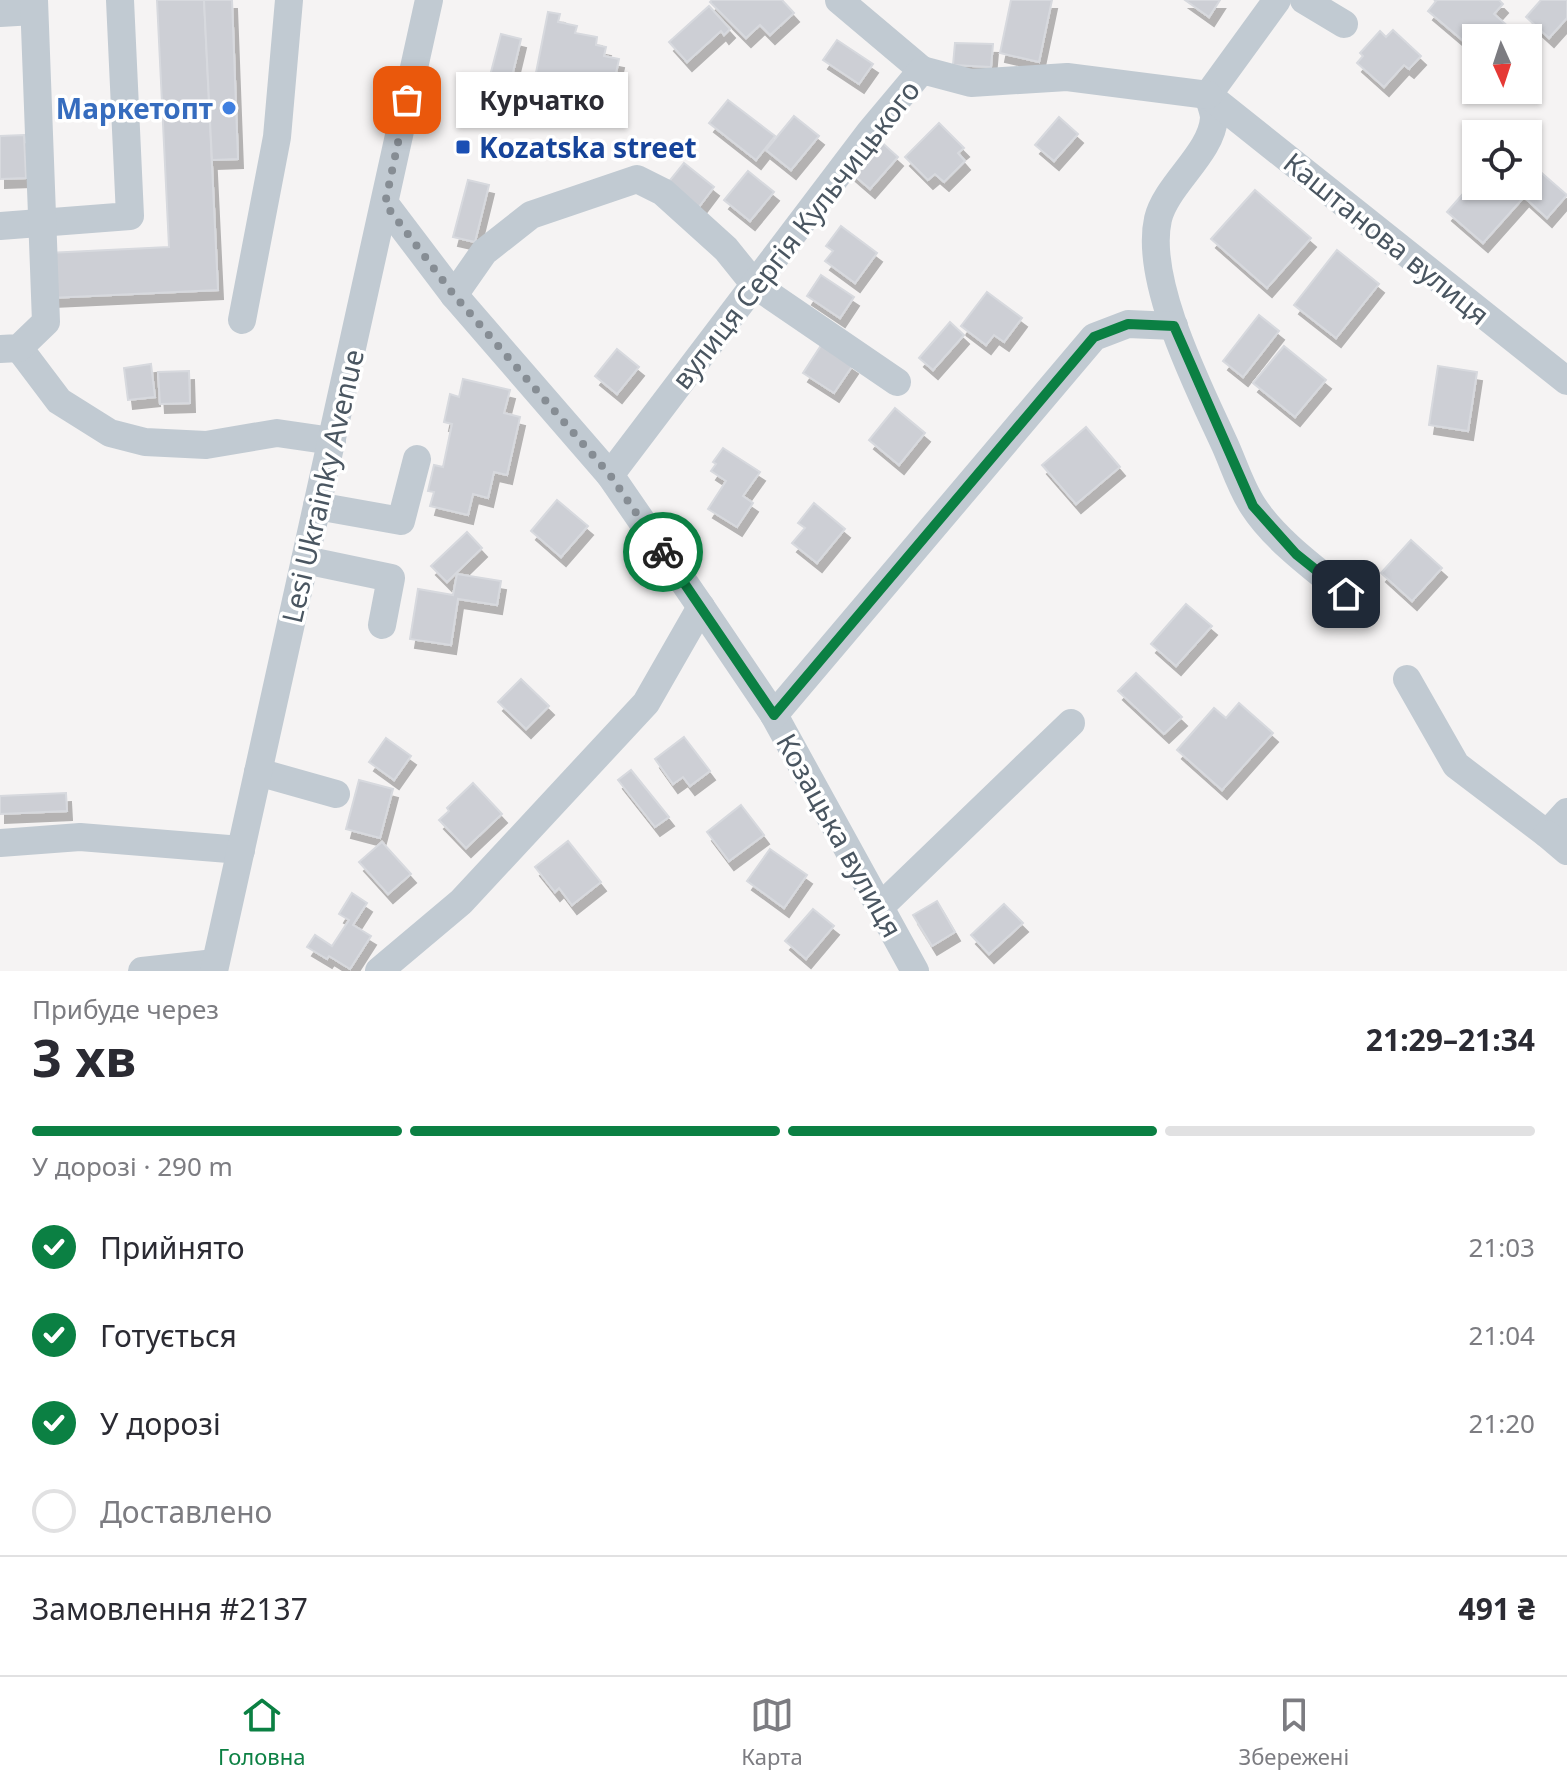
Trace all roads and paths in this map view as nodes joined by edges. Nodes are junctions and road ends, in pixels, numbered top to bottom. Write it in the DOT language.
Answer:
graph roads {
  1 [pos="120,0"];
  2 [pos="289,0"];
  3 [pos="429,0"];
  4 [pos="839,0"];
  5 [pos="1277,0"];
  6 [pos="1304,0"];
  7 [pos="34,6"];
  8 [pos="0,13"];
  9 [pos="1344,24"];
  10 [pos="922,70"];
  11 [pos="1208,95"];
  12 [pos="385,204"];
  13 [pos="41,223"];
  14 [pos="0,226"];
  15 [pos="755,285"];
  16 [pos="454,295"];
  17 [pos="242,320"];
  18 [pos="1174,326"];
  19 [pos="9,348"];
  20 [pos="1567,381"];
  21 [pos="897,382"];
  22 [pos="332,441"];
  23 [pos="417,459"];
  24 [pos="610,475"];
  25 [pos="317,506"];
  26 [pos="305,560"];
  27 [pos="1346,594"];
  28 [pos="701,607"];
  29 [pos="382,625"];
  30 [pos="1407,679"];
  31 [pos="774,715"];
  32 [pos="1071,723"];
  33 [pos="258,772"];
  34 [pos="336,793"];
  35 [pos="1567,812"];
  36 [pos="1557,842"];
  37 [pos="0,843"];
  38 [pos="241,850"];
  39 [pos="880,907"];
  40 [pos="214,967"];
  41 [pos="144,971"];
  42 [pos="379,971"];
  43 [pos="915,971"];
  1 -- 13 [label="street"];
  2 -- 17 [label="street"];
  3 -- 12 [label="street, Lesi Ukrainky Avenue"];
  4 -- 10 [label="street"];
  5 -- 11 [label="street"];
  6 -- 9 [label="street"];
  7 -- 8 [label="street"];
  7 -- 13 [label="street"];
  10 -- 11 [label="street, вулиця Сергія Кульчицького"];
  10 -- 15 [label="street, вулиця Сергія Кульчицького"];
  11 -- 18 [label="street"];
  11 -- 20 [label="street, Каштанова вулиця"];
  12 -- 16 [label="street, Козацька вулиця"];
  12 -- 22 [label="street, Lesi Ukrainky Avenue"];
  13 -- 14 [label="street"];
  13 -- 19 [label="street"];
  15 -- 16 [label="street"];
  15 -- 21 [label="street"];
  15 -- 24 [label="street, вулиця Сергія Кульчицького"];
  16 -- 24 [label="street, Козацька вулиця"];
  18 -- 27 [label="street"];
  18 -- 31 [label="street"];
  19 -- 22 [label="street"];
  22 -- 25 [label="street, Lesi Ukrainky Avenue"];
  23 -- 25 [label="street"];
  24 -- 28 [label="street, Козацька вулиця"];
  25 -- 26 [label="street, Lesi Ukrainky Avenue"];
  26 -- 29 [label="street"];
  26 -- 33 [label="street, Lesi Ukrainky Avenue"];
  28 -- 31 [label="street, Козацька вулиця"];
  28 -- 42 [label="street"];
  30 -- 36 [label="street"];
  31 -- 39 [label="street, Козацька вулиця"];
  32 -- 39 [label="street"];
  33 -- 34 [label="street"];
  33 -- 38 [label="street, Lesi Ukrainky Avenue"];
  35 -- 36 [label="street"];
  37 -- 38 [label="street"];
  38 -- 40 [label="street, Lesi Ukrainky Avenue"];
  39 -- 43 [label="street, Козацька вулиця"];
  40 -- 41 [label="street"];
}
